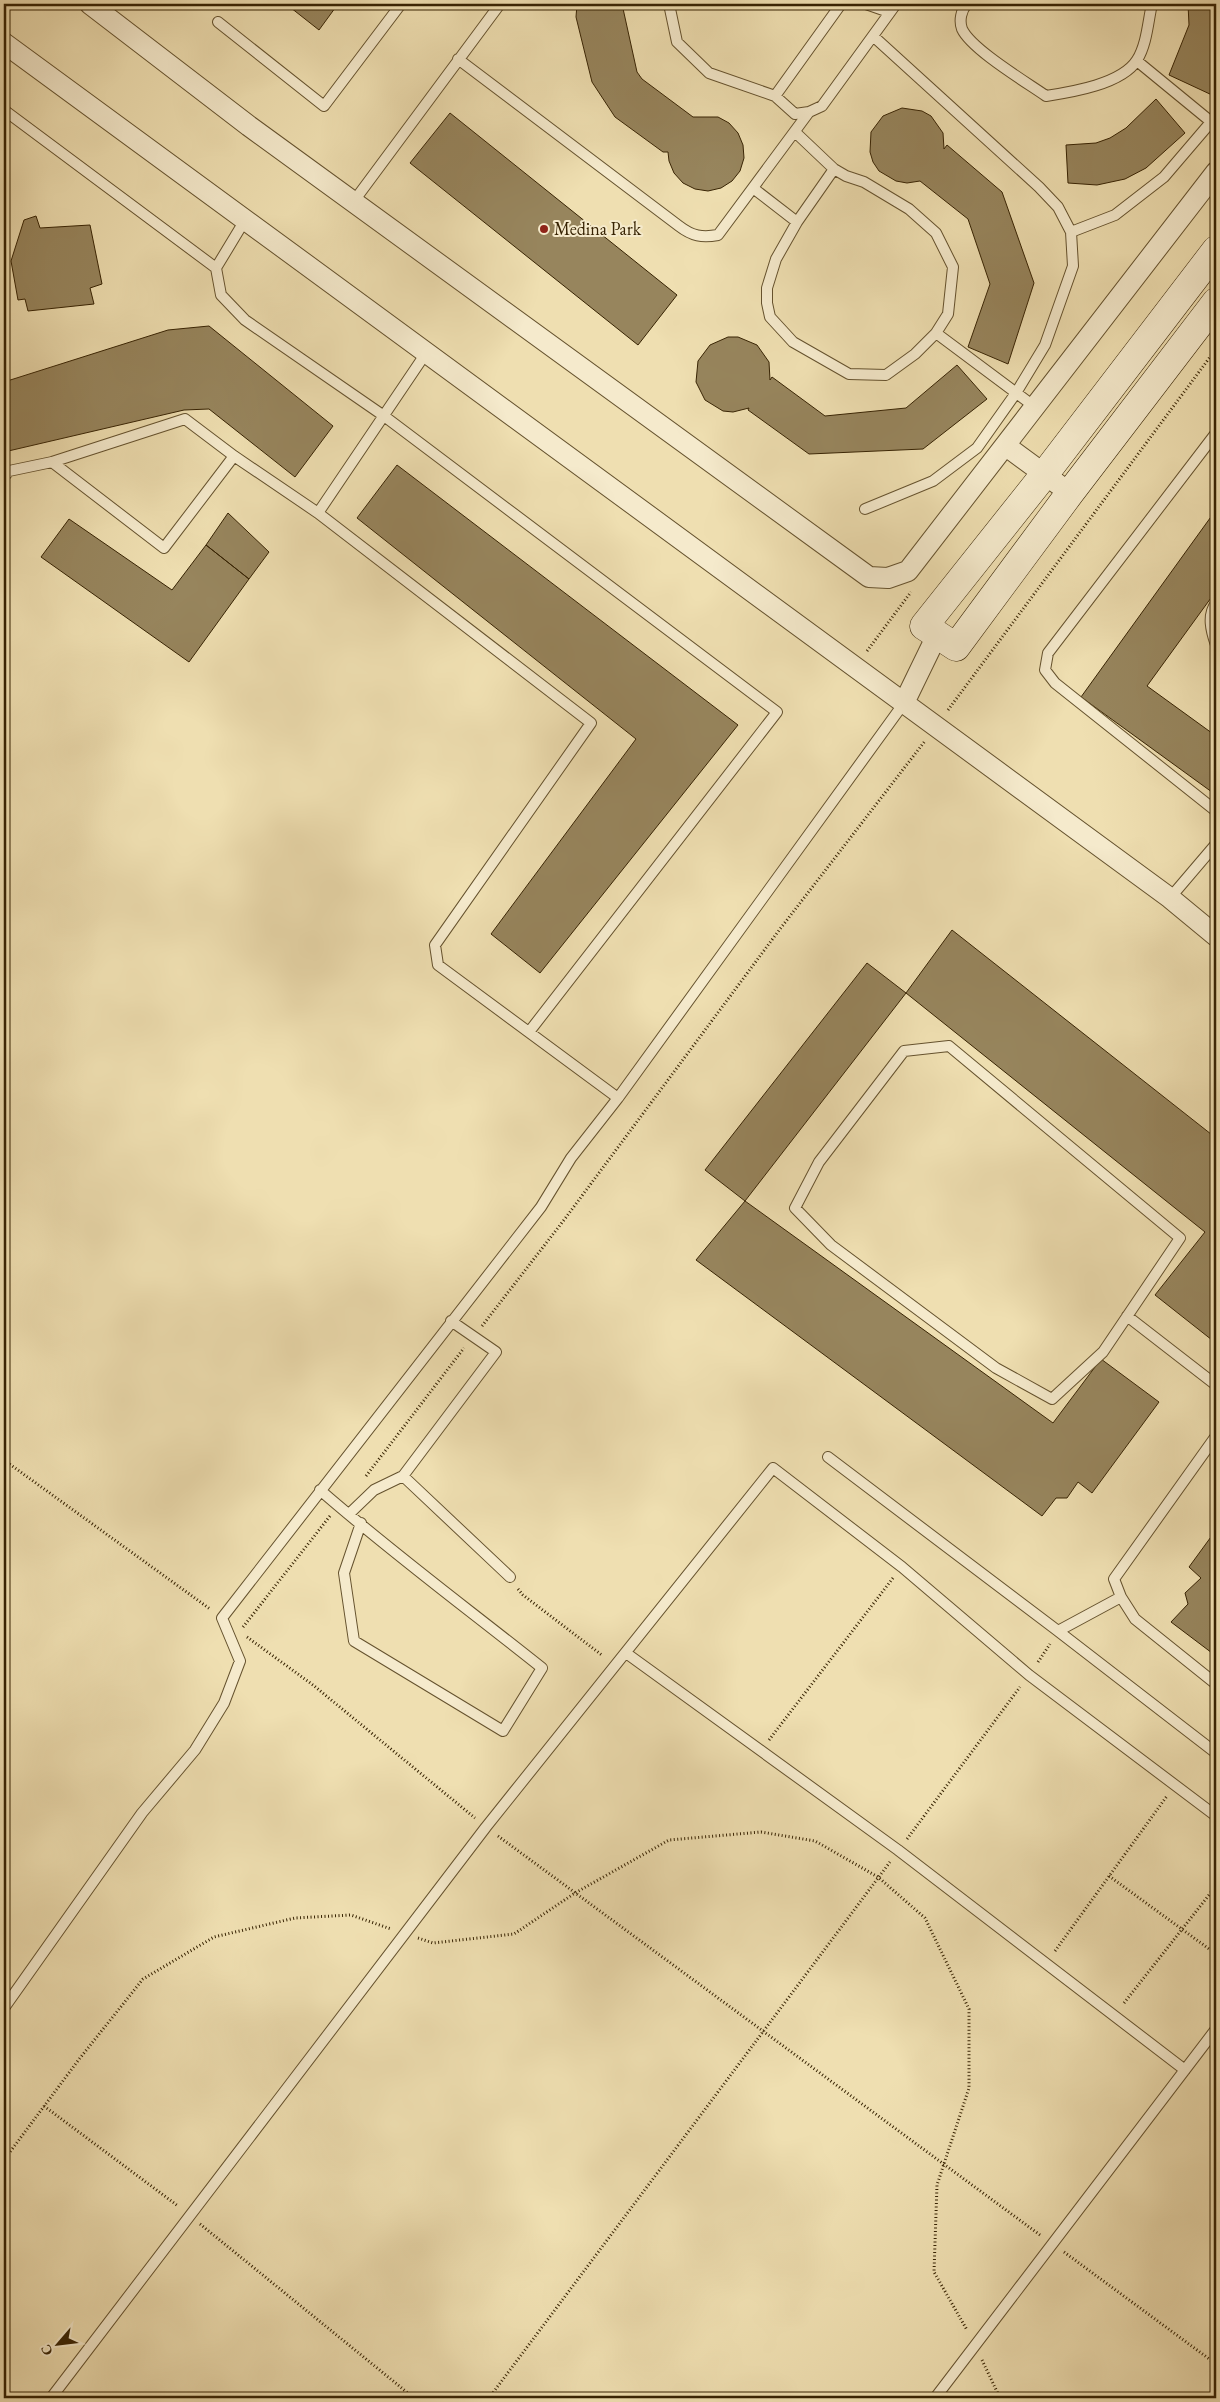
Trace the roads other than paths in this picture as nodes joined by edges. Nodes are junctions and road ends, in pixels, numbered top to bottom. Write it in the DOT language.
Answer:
graph roads {
  1 [pos="90,4"];
  2 [pos="401,4"];
  3 [pos="500,4"];
  4 [pos="669,4"];
  5 [pos="840,4"];
  6 [pos="866,4"];
  7 [pos="966,4"];
  8 [pos="1152,4"];
  9 [pos="893,8"];
  10 [pos="218,22"];
  11 [pos="872,36"];
  12 [pos="4,43"];
  13 [pos="458,59"];
  14 [pos="1137,61"];
  15 [pos="775,96"];
  16 [pos="4,110"];
  17 [pos="809,112"];
  18 [pos="1214,124"];
  19 [pos="795,132"];
  20 [pos="834,169"];
  21 [pos="1216,172"];
  22 [pos="753,188"];
  23 [pos="354,201"];
  24 [pos="245,220"];
  25 [pos="797,222"];
  26 [pos="1071,232"];
  27 [pos="1216,250"];
  28 [pos="216,268"];
  29 [pos="1216,302"];
  30 [pos="936,333"];
  31 [pos="426,353"];
  32 [pos="1016,393"];
  33 [pos="1035,407"];
  34 [pos="384,416"];
  35 [pos="1216,433"];
  36 [pos="1006,446"];
  37 [pos="234,456"];
  38 [pos="52,462"];
  39 [pos="1044,475"];
  40 [pos="4,477"];
  41 [pos="1070,493"];
  42 [pos="865,509"];
  43 [pos="318,513"];
  44 [pos="1216,603"];
  45 [pos="938,633"];
  46 [pos="1216,645"];
  47 [pos="904,703"];
  48 [pos="1216,811"];
  49 [pos="1216,844"];
  50 [pos="1170,898"];
  51 [pos="1216,936"];
  52 [pos="529,1032"];
  53 [pos="618,1098"];
  54 [pos="1127,1316"];
  55 [pos="451,1322"];
  56 [pos="1216,1385"];
  57 [pos="1216,1436"];
  58 [pos="828,1457"];
  59 [pos="403,1476"];
  60 [pos="320,1490"];
  61 [pos="349,1514"];
  62 [pos="361,1523"];
  63 [pos="510,1578"];
  64 [pos="1121,1597"];
  65 [pos="1058,1631"];
  66 [pos="626,1652"];
  67 [pos="1216,1684"];
  68 [pos="1216,1753"];
  69 [pos="1216,1816"];
  70 [pos="4,2008"];
  71 [pos="1216,2029"];
  72 [pos="1185,2070"];
  73 [pos="51,2398"];
  74 [pos="935,2398"];
  1 -- 23 [label="street"];
  2 -- 10 [label="lane"];
  3 -- 13 [label="lane"];
  4 -- 15 [label="lane"];
  5 -- 15 [label="lane"];
  6 -- 9 [label="lane"];
  7 -- 14 [label="lane"];
  8 -- 14 [label="lane"];
  9 -- 11 [label="lane"];
  11 -- 17 [label="lane"];
  11 -- 26 [label="lane"];
  12 -- 24 [label="street"];
  13 -- 22 [label="lane"];
  13 -- 23 [label="lane"];
  14 -- 18 [label="lane"];
  15 -- 17 [label="lane"];
  16 -- 28 [label="lane"];
  17 -- 19 [label="lane"];
  18 -- 26 [label="lane"];
  19 -- 20 [label="lane"];
  19 -- 22 [label="lane"];
  20 -- 25 [label="lane"];
  20 -- 30 [label="lane"];
  21 -- 33 [label="street"];
  22 -- 25 [label="lane"];
  23 -- 36 [label="street"];
  24 -- 28 [label="lane"];
  24 -- 31 [label="street"];
  25 -- 30 [label="lane"];
  26 -- 32 [label="lane"];
  27 -- 39 [label="street"];
  28 -- 34 [label="lane"];
  29 -- 41 [label="street"];
  30 -- 32 [label="lane"];
  31 -- 34 [label="lane"];
  31 -- 47 [label="street"];
  32 -- 33 [label="lane"];
  32 -- 42 [label="lane"];
  33 -- 36 [label="street"];
  34 -- 43 [label="lane"];
  34 -- 52 [label="lane"];
  35 -- 48 [label="lane"];
  36 -- 39 [label="street"];
  37 -- 38 [label="lane"];
  37 -- 38 [label="lane"];
  37 -- 43 [label="lane"];
  38 -- 40 [label="lane"];
  39 -- 41 [label="street"];
  39 -- 45 [label="street"];
  41 -- 45 [label="street"];
  43 -- 52 [label="lane"];
  44 -- 46 [label="lane"];
  45 -- 47 [label="street"];
  47 -- 50 [label="street"];
  47 -- 53 [label="lane"];
  49 -- 50 [label="lane"];
  50 -- 51 [label="street"];
  52 -- 53 [label="lane"];
  53 -- 55 [label="lane"];
  54 -- 54 [label="lane"];
  54 -- 56 [label="lane"];
  55 -- 59 [label="lane"];
  55 -- 60 [label="lane"];
  57 -- 64 [label="lane"];
  58 -- 65 [label="lane"];
  59 -- 61 [label="lane"];
  59 -- 63 [label="lane"];
  60 -- 61 [label="lane"];
  60 -- 70 [label="lane"];
  61 -- 62 [label="lane"];
  62 -- 62 [label="lane"];
  64 -- 65 [label="lane"];
  64 -- 67 [label="lane"];
  65 -- 68 [label="lane"];
  66 -- 69 [label="lane"];
  66 -- 72 [label="lane"];
  66 -- 73 [label="lane"];
  71 -- 72 [label="lane"];
  72 -- 74 [label="lane"];
}
